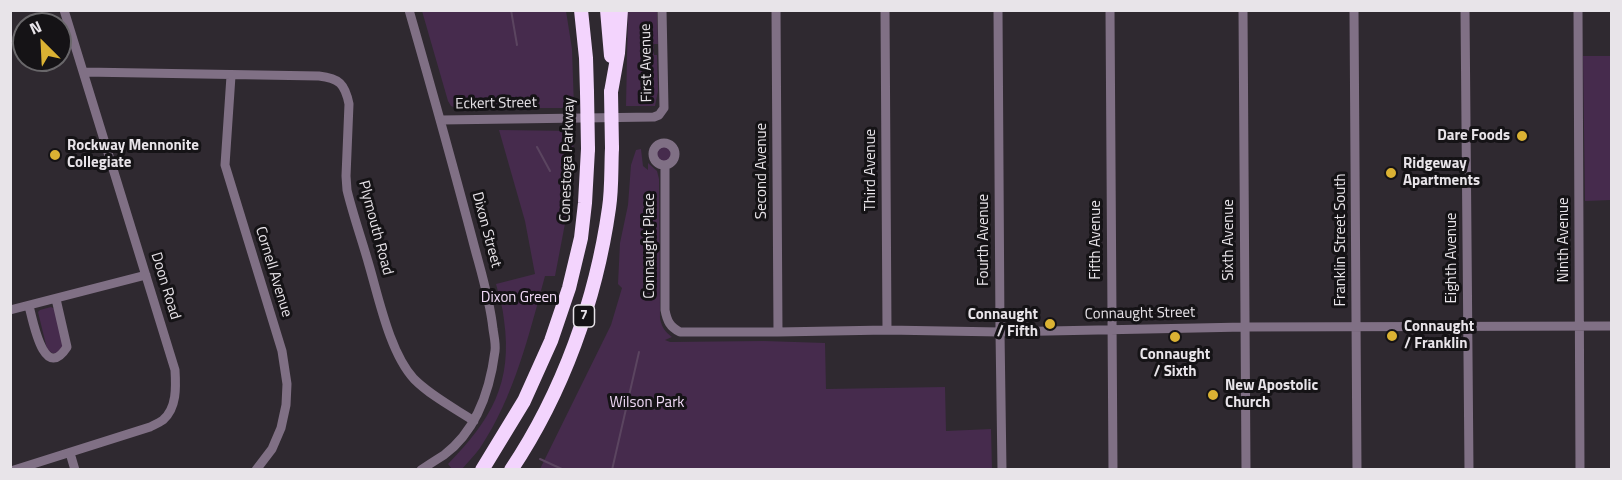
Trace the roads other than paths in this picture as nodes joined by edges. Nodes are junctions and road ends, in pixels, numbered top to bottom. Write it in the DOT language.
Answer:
graph roads {
  1 [pos="64,10"];
  2 [pos="410,10"];
  3 [pos="581,10"];
  4 [pos="607,10"];
  5 [pos="621,10"];
  6 [pos="662,10"];
  7 [pos="776,10"];
  8 [pos="885,10"];
  9 [pos="998,10"];
  10 [pos="1110,10"];
  11 [pos="1243,10"];
  12 [pos="1354,10"];
  13 [pos="1465,10"];
  14 [pos="1578,10"];
  15 [pos="84,72"];
  16 [pos="231,76"];
  17 [pos="611,92"];
  18 [pos="659,115"];
  19 [pos="441,120"];
  20 [pos="665,166"];
  21 [pos="146,275"];
  22 [pos="56,299"];
  23 [pos="29,306"];
  24 [pos="10,310"];
  25 [pos="671,326"];
  26 [pos="1467,326"];
  27 [pos="1580,326"];
  28 [pos="1611,326"];
  29 [pos="1245,327"];
  30 [pos="1356,327"];
  31 [pos="1112,329"];
  32 [pos="887,330"];
  33 [pos="778,332"];
  34 [pos="1000,332"];
  35 [pos="474,421"];
  36 [pos="70,453"];
  37 [pos="14,470"];
  38 [pos="75,470"];
  39 [pos="256,470"];
  40 [pos="421,470"];
  41 [pos="482,470"];
  42 [pos="511,470"];
  43 [pos="1002,470"];
  44 [pos="1113,470"];
  45 [pos="1246,470"];
  46 [pos="1357,470"];
  47 [pos="1468,470"];
  48 [pos="1580,470"];
  1 -- 15 [label="street, Doon Road"];
  2 -- 19 [label="street, Dixon Street"];
  3 -- 41 [label="highway, Conestoga Parkway / 7, bridge"];
  4 -- 17 [label="highway, 7"];
  5 -- 17 [label="highway"];
  6 -- 18 [label="street, First Avenue"];
  7 -- 33 [label="street, Second Avenue"];
  8 -- 32 [label="street, Third Avenue"];
  9 -- 34 [label="street, Fourth Avenue"];
  10 -- 31 [label="street, Fifth Avenue"];
  11 -- 29 [label="street, Sixth Avenue"];
  12 -- 30 [label="street, Franklin Street South"];
  13 -- 26 [label="street, Eighth Avenue"];
  14 -- 27 [label="street, Ninth Avenue"];
  15 -- 16 [label="street, Plymouth Road"];
  15 -- 21 [label="street, Doon Road"];
  16 -- 35 [label="street, Plymouth Road"];
  16 -- 39 [label="street, Cornell Avenue"];
  17 -- 42 [label="highway, 7, bridge"];
  18 -- 19 [label="street, Eckert Street"];
  19 -- 35 [label="street, Dixon Street"];
  20 -- 25 [label="street, Connaught Place"];
  21 -- 22 [label="street"];
  21 -- 36 [label="street, Doon Road"];
  22 -- 23 [label="street"];
  22 -- 23 [label="street"];
  23 -- 24 [label="street"];
  25 -- 33 [label="street, Connaught Street"];
  26 -- 27 [label="street, Connaught Street"];
  26 -- 30 [label="street, Connaught Street"];
  26 -- 47 [label="street, Eighth Avenue"];
  27 -- 28 [label="street, Connaught Street"];
  27 -- 48 [label="street, Ninth Avenue"];
  29 -- 30 [label="street, Connaught Street"];
  29 -- 31 [label="street, Connaught Street"];
  29 -- 45 [label="street, Sixth Avenue"];
  30 -- 46 [label="street, Franklin Street South"];
  31 -- 34 [label="street, Connaught Street"];
  31 -- 44 [label="street, Fifth Avenue"];
  32 -- 33 [label="street, Connaught Street"];
  32 -- 34 [label="street, Connaught Street"];
  34 -- 43 [label="street, Fourth Avenue"];
  35 -- 40 [label="street, Dixon Street"];
  36 -- 37 [label="street, Doon Road"];
  36 -- 38 [label="street"];
}
